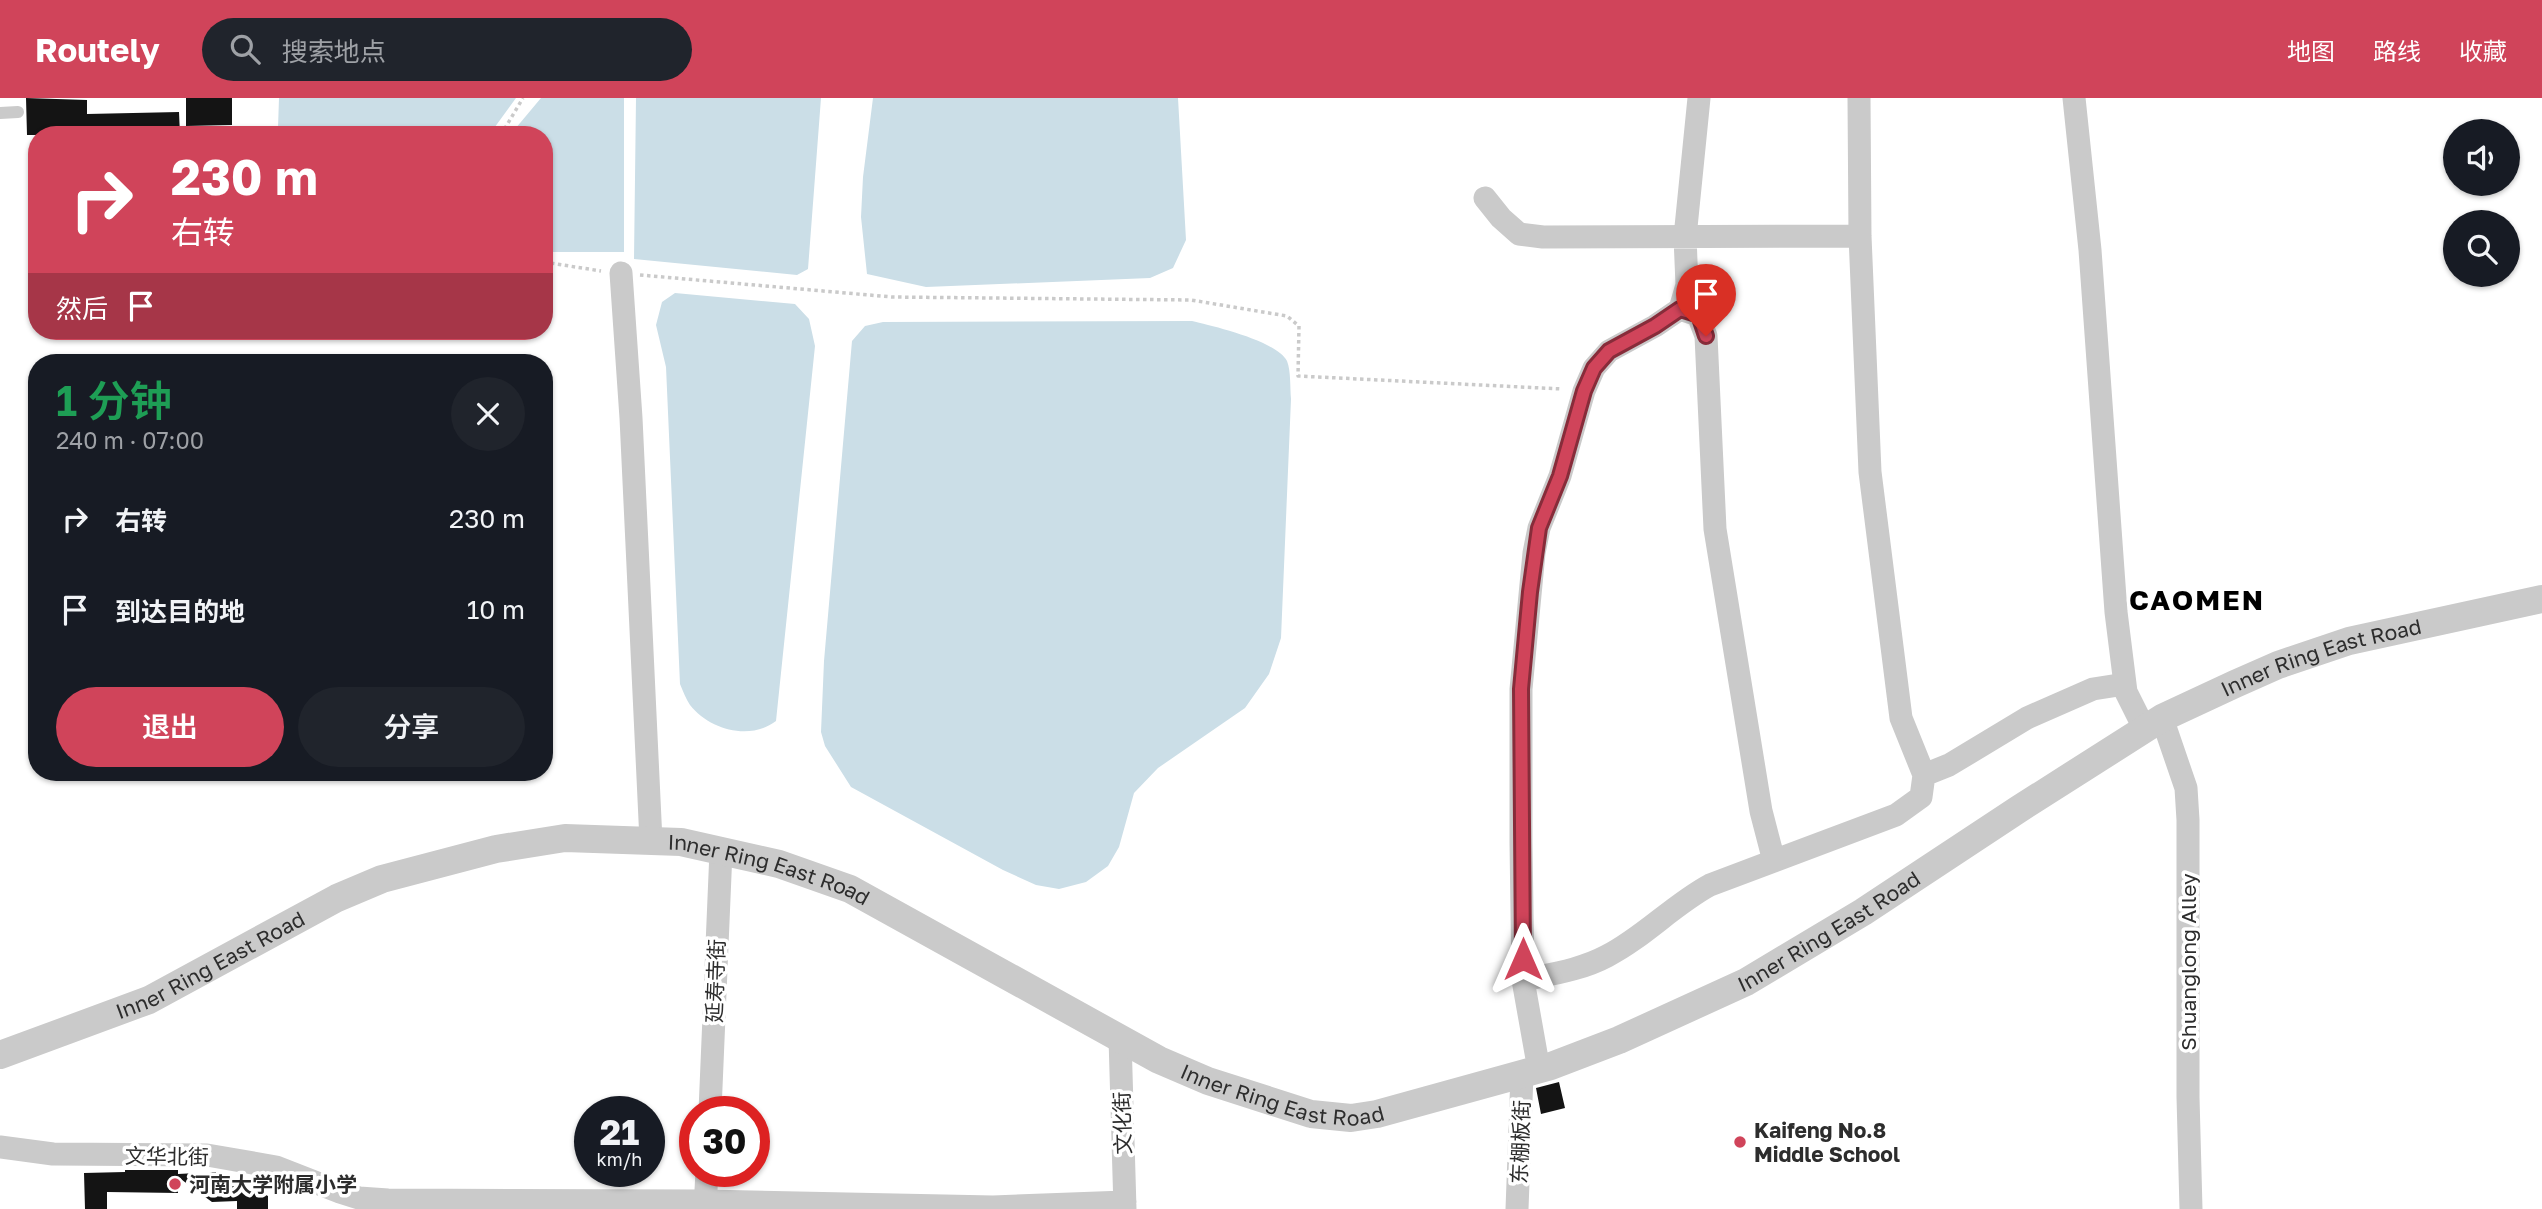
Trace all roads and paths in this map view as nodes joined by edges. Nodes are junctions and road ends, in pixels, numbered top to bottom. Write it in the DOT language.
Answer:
graph roads {
  1 [pos="523,98"];
  2 [pos="1699,98"];
  3 [pos="1859,98"];
  4 [pos="2074,98"];
  5 [pos="0,113"];
  6 [pos="18,113"];
  7 [pos="506,126"];
  8 [pos="1485,198"];
  9 [pos="1860,236"];
  10 [pos="1685,237"];
  11 [pos="553,263"];
  12 [pos="621,273"];
  13 [pos="1680,309"];
  14 [pos="1584,391"];
  15 [pos="2542,599"];
  16 [pos="2125,684"];
  17 [pos="2153,724"];
  18 [pos="1924,775"];
  19 [pos="651,841"];
  20 [pos="721,851"];
  21 [pos="1774,861"];
  22 [pos="1523,980"];
  23 [pos="1120,1038"];
  24 [pos="0,1055"];
  25 [pos="1531,1072"];
  26 [pos="711,1096"];
  27 [pos="0,1147"];
  28 [pos="326,1187"];
  29 [pos="706,1187"];
  30 [pos="705,1205"];
  31 [pos="1125,1205"];
  32 [pos="334,1209"];
  33 [pos="1517,1209"];
  34 [pos="2191,1209"];
  1 -- 7 [label="path"];
  2 -- 10 [label="street"];
  3 -- 9 [label="street"];
  4 -- 16 [label="street, Shuanglong Alley"];
  5 -- 6 [label="lane"];
  8 -- 10 [label="street"];
  9 -- 10 [label="street"];
  9 -- 18 [label="street"];
  10 -- 13 [label="street"];
  11 -- 12 [label="path"];
  12 -- 14 [label="path"];
  12 -- 19 [label="street"];
  13 -- 14 [label="street, 东棚板街"];
  13 -- 21 [label="street"];
  14 -- 22 [label="street, 东棚板街"];
  15 -- 17 [label="street, Inner Ring East Road"];
  16 -- 17 [label="street, Shuanglong Alley"];
  16 -- 18 [label="street"];
  17 -- 25 [label="street, Inner Ring East Road"];
  17 -- 34 [label="street, Shuanglong Alley"];
  18 -- 21 [label="street"];
  19 -- 20 [label="street, Inner Ring East Road"];
  19 -- 24 [label="street, Inner Ring East Road"];
  20 -- 23 [label="street, Inner Ring East Road"];
  20 -- 26 [label="street, 延寿寺街"];
  21 -- 22 [label="street"];
  22 -- 25 [label="street, 东棚板街"];
  23 -- 25 [label="street, Inner Ring East Road"];
  23 -- 31 [label="street, 文化街"];
  25 -- 33 [label="street, 东棚板街"];
  27 -- 28 [label="street, 文华北街"];
  28 -- 30 [label="street, 文华北街"];
  28 -- 32 [label="street"];
  29 -- 30 [label="street"];
  30 -- 31 [label="street, 文华北街"];
}
